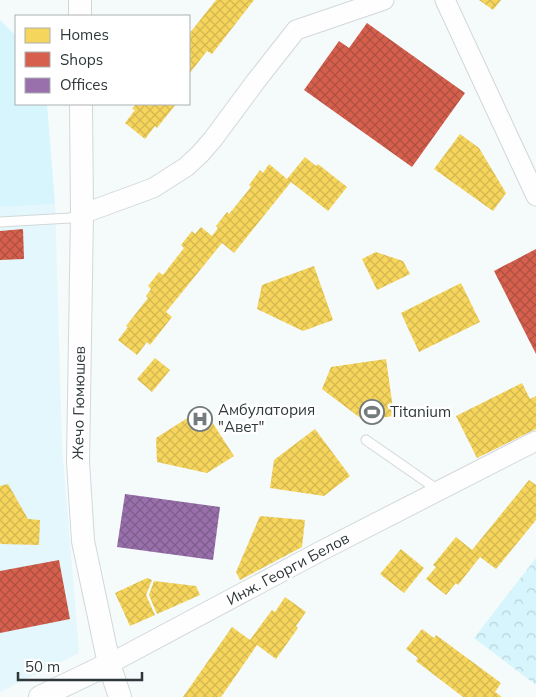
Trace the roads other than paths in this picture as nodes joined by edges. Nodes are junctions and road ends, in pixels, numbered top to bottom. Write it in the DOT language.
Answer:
graph roads {
  1 [pos="80,0"];
  2 [pos="384,0"];
  3 [pos="445,0"];
  4 [pos="80,15"];
  5 [pos="81,105"];
  6 [pos="536,196"];
  7 [pos="82,214"];
  8 [pos="0,222"];
  9 [pos="366,440"];
  10 [pos="536,441"];
  11 [pos="439,490"];
  12 [pos="109,664"];
  13 [pos="40,697"];
  14 [pos="120,697"];
  1 -- 4 [label="street"];
  2 -- 7 [label="street"];
  3 -- 6 [label="street"];
  5 -- 7 [label="street, Жечо Гюмюшев"];
  7 -- 8 [label="lane"];
  7 -- 12 [label="street, Жечо Гюмюшев"];
  9 -- 11 [label="lane"];
  10 -- 11 [label="street, Инж. Георги Белов"];
  11 -- 12 [label="street, Инж. Георги Белов"];
  12 -- 13 [label="street, Инж. Георги Белов"];
  12 -- 14 [label="street, Жечо Гюмюшев"];
}
